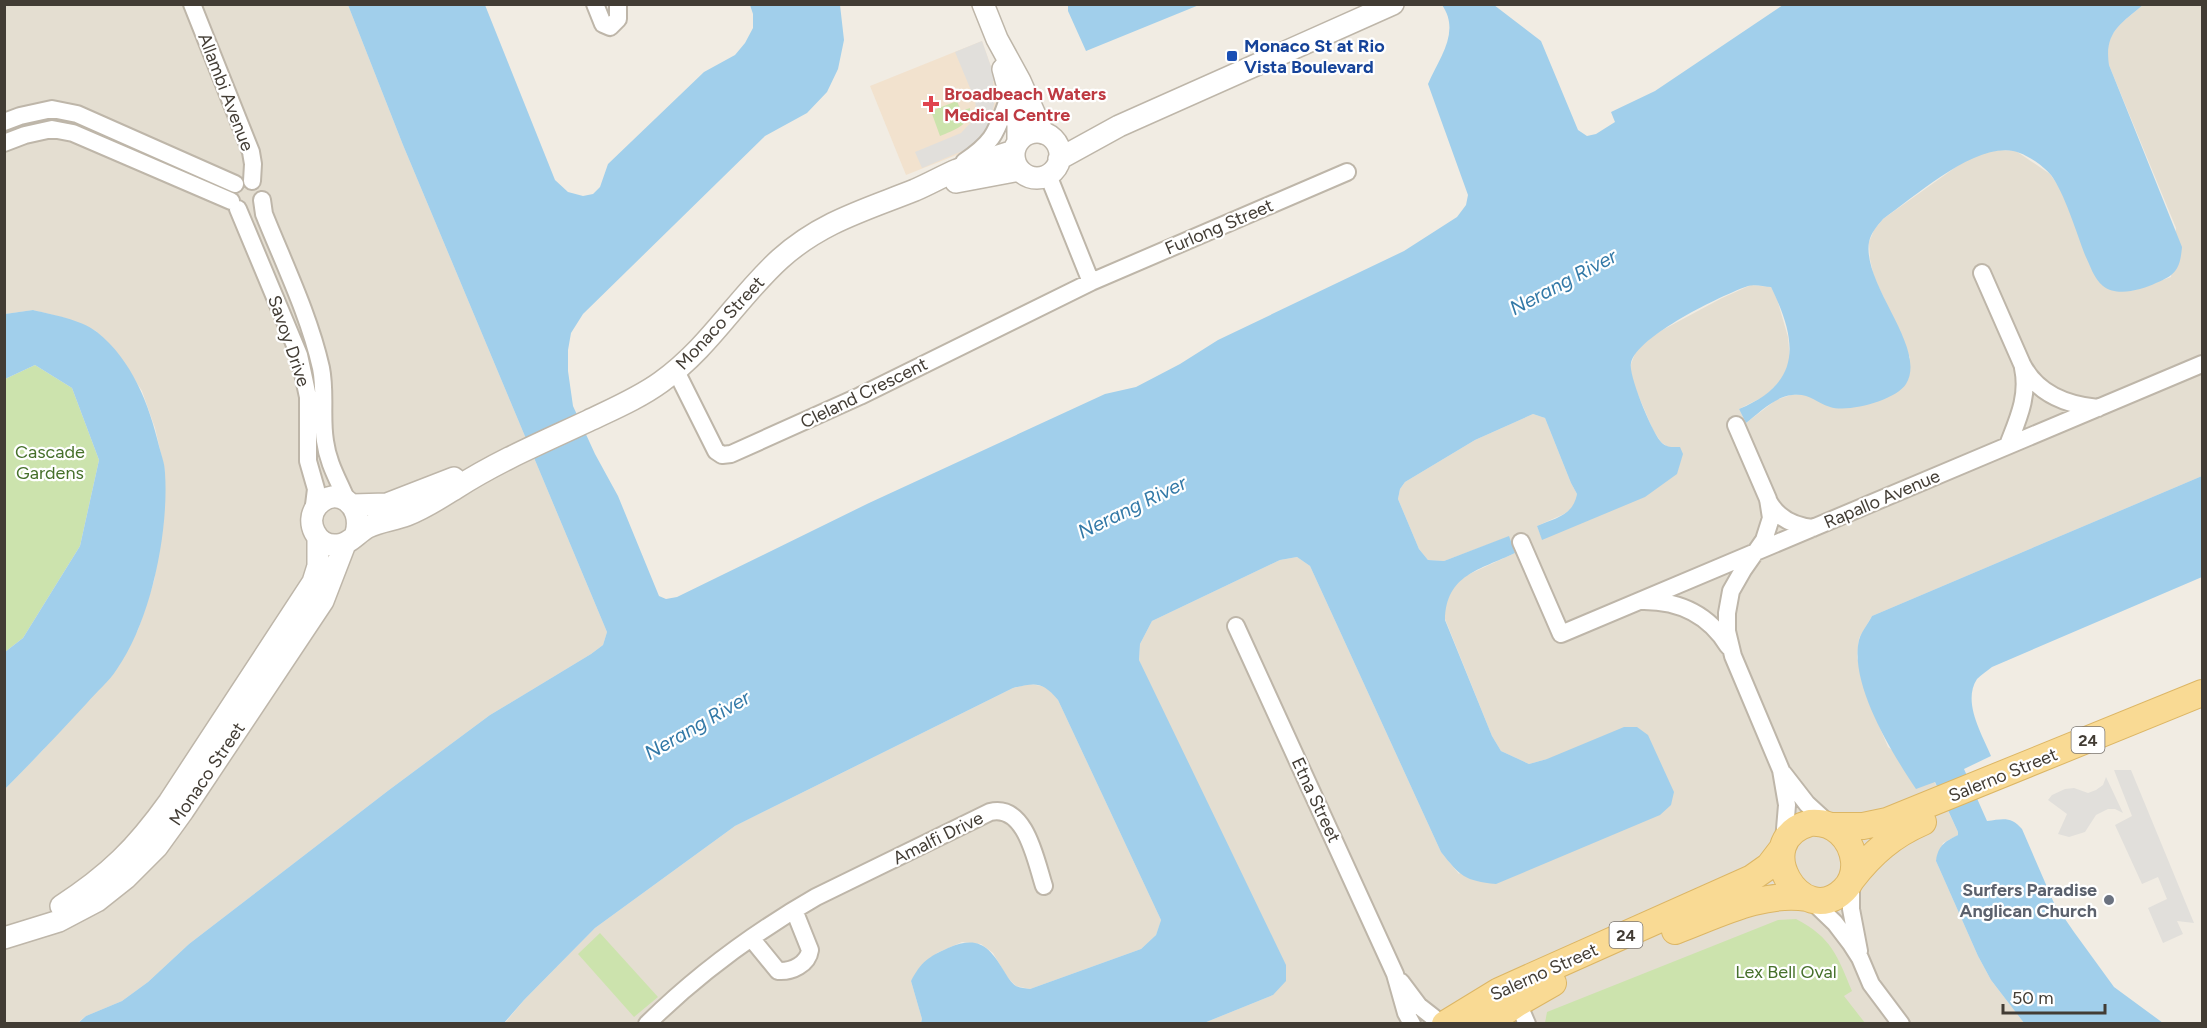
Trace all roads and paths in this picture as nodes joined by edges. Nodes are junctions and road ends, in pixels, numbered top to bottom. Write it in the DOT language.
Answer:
graph roads {
  1 [pos="192,4"];
  2 [pos="595,4"];
  3 [pos="618,4"];
  4 [pos="982,4"];
  5 [pos="1393,4"];
  6 [pos="997,39"];
  7 [pos="1010,95"];
  8 [pos="4,122"];
  9 [pos="4,143"];
  10 [pos="1051,152"];
  11 [pos="1017,154"];
  12 [pos="202,170"];
  13 [pos="958,170"];
  14 [pos="1347,172"];
  15 [pos="252,181"];
  16 [pos="235,184"];
  17 [pos="195,186"];
  18 [pos="917,189"];
  19 [pos="262,200"];
  20 [pos="234,205"];
  21 [pos="1982,273"];
  22 [pos="1091,282"];
  23 [pos="2022,364"];
  24 [pos="2202,364"];
  25 [pos="676,371"];
  26 [pos="640,395"];
  27 [pos="687,396"];
  28 [pos="2098,408"];
  29 [pos="1736,425"];
  30 [pos="2008,445"];
  31 [pos="486,469"];
  32 [pos="1768,499"];
  33 [pos="350,503"];
  34 [pos="313,513"];
  35 [pos="1813,528"];
  36 [pos="318,538"];
  37 [pos="351,538"];
  38 [pos="1521,542"];
  39 [pos="1757,552"];
  40 [pos="1641,601"];
  41 [pos="300,617"];
  42 [pos="1236,626"];
  43 [pos="1736,663"];
  44 [pos="2202,693"];
  45 [pos="2202,712"];
  46 [pos="2109,739"];
  47 [pos="1780,770"];
  48 [pos="1944,805"];
  49 [pos="1831,826"];
  50 [pos="1783,847"];
  51 [pos="1851,880"];
  52 [pos="1044,886"];
  53 [pos="1808,899"];
  54 [pos="795,910"];
  55 [pos="4,937"];
  56 [pos="751,938"];
  57 [pos="1860,958"];
  58 [pos="1395,974"];
  59 [pos="1522,1013"];
  60 [pos="1449,1020"];
  61 [pos="654,1021"];
  62 [pos="1489,1021"];
  63 [pos="1412,1023"];
  64 [pos="1901,1023"];
  1 -- 15 [label="street, Allambi Avenue"];
  2 -- 3 [label="street"];
  4 -- 6 [label="street"];
  5 -- 10 [label="street"];
  6 -- 7 [label="street"];
  6 -- 10 [label="street"];
  7 -- 11 [label="street"];
  7 -- 13 [label="street"];
  8 -- 12 [label="street"];
  9 -- 17 [label="street"];
  10 -- 11 [label="street"];
  10 -- 11 [label="street"];
  10 -- 22 [label="street"];
  11 -- 13 [label="street, Monaco Street"];
  11 -- 18 [label="street, Monaco Street"];
  12 -- 16 [label="street"];
  12 -- 17 [label="street"];
  13 -- 18 [label="street, Monaco Street"];
  14 -- 22 [label="street, Furlong Street"];
  15 -- 16 [label="street"];
  15 -- 19 [label="street"];
  16 -- 20 [label="street"];
  17 -- 20 [label="street"];
  18 -- 25 [label="street, Monaco Street"];
  19 -- 20 [label="street"];
  19 -- 33 [label="street, Savoy Drive"];
  20 -- 34 [label="street, Savoy Drive"];
  21 -- 23 [label="street"];
  22 -- 27 [label="street, Cleland Crescent"];
  23 -- 28 [label="street"];
  23 -- 30 [label="street"];
  24 -- 28 [label="street, Rapallo Avenue"];
  25 -- 26 [label="street, Monaco Street"];
  25 -- 27 [label="street, Cleland Crescent"];
  26 -- 27 [label="street"];
  26 -- 31 [label="street, Monaco Street"];
  28 -- 30 [label="street, Rapallo Avenue"];
  29 -- 32 [label="street"];
  30 -- 35 [label="street, Rapallo Avenue"];
  31 -- 33 [label="street, Monaco Street"];
  31 -- 37 [label="street, Monaco Street"];
  32 -- 35 [label="street"];
  32 -- 39 [label="street"];
  33 -- 34 [label="street"];
  33 -- 37 [label="street"];
  34 -- 36 [label="street"];
  35 -- 39 [label="street, Rapallo Avenue"];
  36 -- 37 [label="street"];
  36 -- 41 [label="street, Monaco Street"];
  37 -- 41 [label="street, Monaco Street"];
  38 -- 40 [label="street, Rapallo Avenue"];
  39 -- 40 [label="street, Rapallo Avenue"];
  39 -- 43 [label="street"];
  40 -- 43 [label="street"];
  41 -- 55 [label="street, Monaco Street"];
  42 -- 58 [label="street, Etna Street"];
  43 -- 47 [label="street"];
  44 -- 46 [label="main road, Salerno Street / 24"];
  45 -- 46 [label="main road, Salerno Street / 24"];
  46 -- 48 [label="main road, Salerno Street / 24"];
  47 -- 49 [label="street"];
  47 -- 50 [label="street"];
  48 -- 49 [label="main road, Salerno Street / 24"];
  48 -- 51 [label="main road, Salerno Street / 24"];
  49 -- 50 [label="main road, 24"];
  49 -- 51 [label="main road"];
  50 -- 53 [label="main road"];
  50 -- 60 [label="main road, Salerno Street / 24"];
  51 -- 53 [label="main road, 24"];
  51 -- 57 [label="street"];
  52 -- 54 [label="street, Amalfi Drive"];
  53 -- 57 [label="street"];
  53 -- 59 [label="main road, Salerno Street / 24"];
  54 -- 56 [label="street, Amalfi Drive"];
  54 -- 56 [label="street"];
  56 -- 61 [label="street, Amalfi Drive"];
  57 -- 64 [label="street"];
  58 -- 60 [label="street, Etna Street"];
  58 -- 63 [label="street, Etna Street"];
  59 -- 62 [label="main road, Salerno Street / 24"];
}
